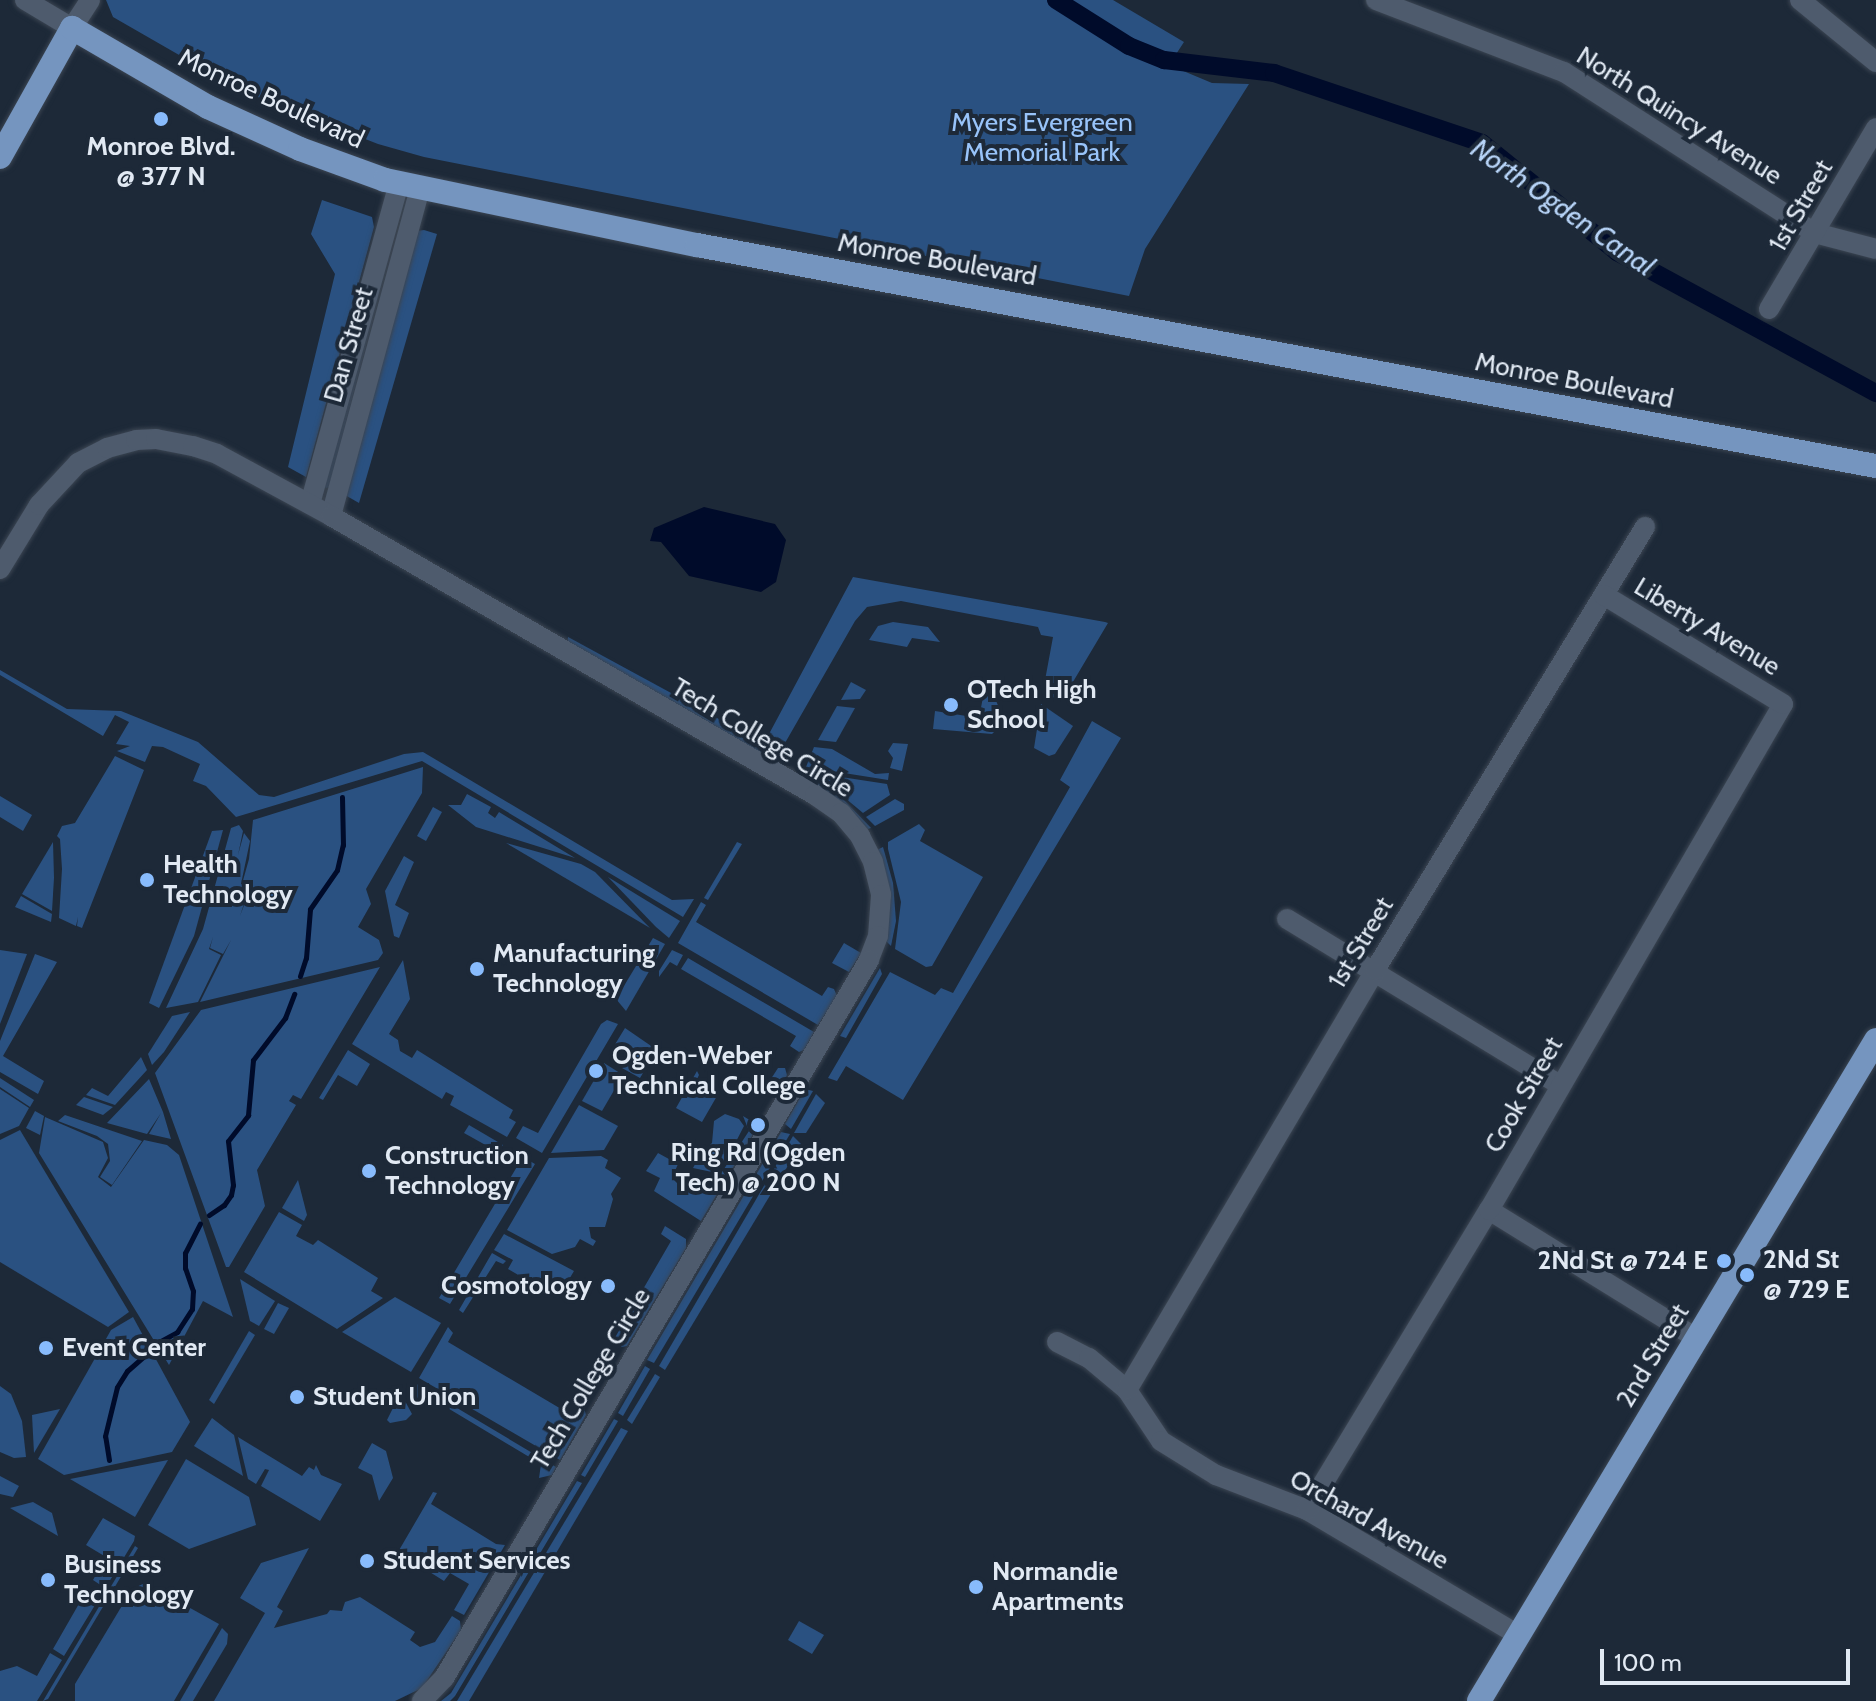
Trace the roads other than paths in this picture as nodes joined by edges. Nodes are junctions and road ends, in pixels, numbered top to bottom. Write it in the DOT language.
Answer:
graph roads {
  1 [pos="25,0"];
  2 [pos="90,0"];
  3 [pos="1376,0"];
  4 [pos="1800,0"];
  5 [pos="1399,4"];
  6 [pos="72,28"];
  7 [pos="1876,62"];
  8 [pos="1876,128"];
  9 [pos="0,157"];
  10 [pos="409,186"];
  11 [pos="1815,233"];
  12 [pos="1876,249"];
  13 [pos="1769,309"];
  14 [pos="1876,466"];
  15 [pos="310,504"];
  16 [pos="331,516"];
  17 [pos="1645,527"];
  18 [pos="0,569"];
  19 [pos="1604,595"];
  20 [pos="1783,704"];
  21 [pos="1287,919"];
  22 [pos="1375,970"];
  23 [pos="1876,1040"];
  24 [pos="1560,1085"];
  25 [pos="1489,1210"];
  26 [pos="1696,1338"];
  27 [pos="1057,1342"];
  28 [pos="1127,1390"];
  29 [pos="1307,1510"];
  30 [pos="1518,1635"];
  31 [pos="422,1701"];
  32 [pos="1479,1701"];
  1 -- 6 [label="street, Monroe Boulevard"];
  2 -- 6 [label="street"];
  3 -- 5 [label="street, North Quincy Avenue"];
  4 -- 7 [label="street"];
  5 -- 11 [label="street, North Quincy Avenue"];
  6 -- 9 [label="main road"];
  6 -- 10 [label="main road, Monroe Boulevard"];
  8 -- 11 [label="street, 1st Street"];
  10 -- 14 [label="main road, Monroe Boulevard"];
  10 -- 15 [label="street, Dan Street"];
  10 -- 16 [label="street, Dan Street"];
  11 -- 12 [label="street, North Quincy Avenue"];
  11 -- 13 [label="street, 1st Street"];
  15 -- 16 [label="street, Tech College Circle"];
  15 -- 18 [label="street, Tech College Circle"];
  16 -- 31 [label="street, Tech College Circle"];
  17 -- 19 [label="street, 1st Street"];
  19 -- 20 [label="street, Liberty Avenue"];
  19 -- 22 [label="street, 1st Street"];
  20 -- 24 [label="street, Cook Street"];
  21 -- 22 [label="street"];
  22 -- 24 [label="street"];
  22 -- 28 [label="street, 1st Street"];
  23 -- 26 [label="main road, 2nd Street"];
  24 -- 25 [label="street, Cook Street"];
  25 -- 26 [label="street"];
  25 -- 29 [label="street, Cook Street"];
  26 -- 30 [label="main road, 2nd Street"];
  27 -- 28 [label="street, Orchard Avenue"];
  28 -- 29 [label="street, Orchard Avenue"];
  29 -- 30 [label="street, Orchard Avenue"];
  30 -- 32 [label="main road, 2nd Street"];
}
